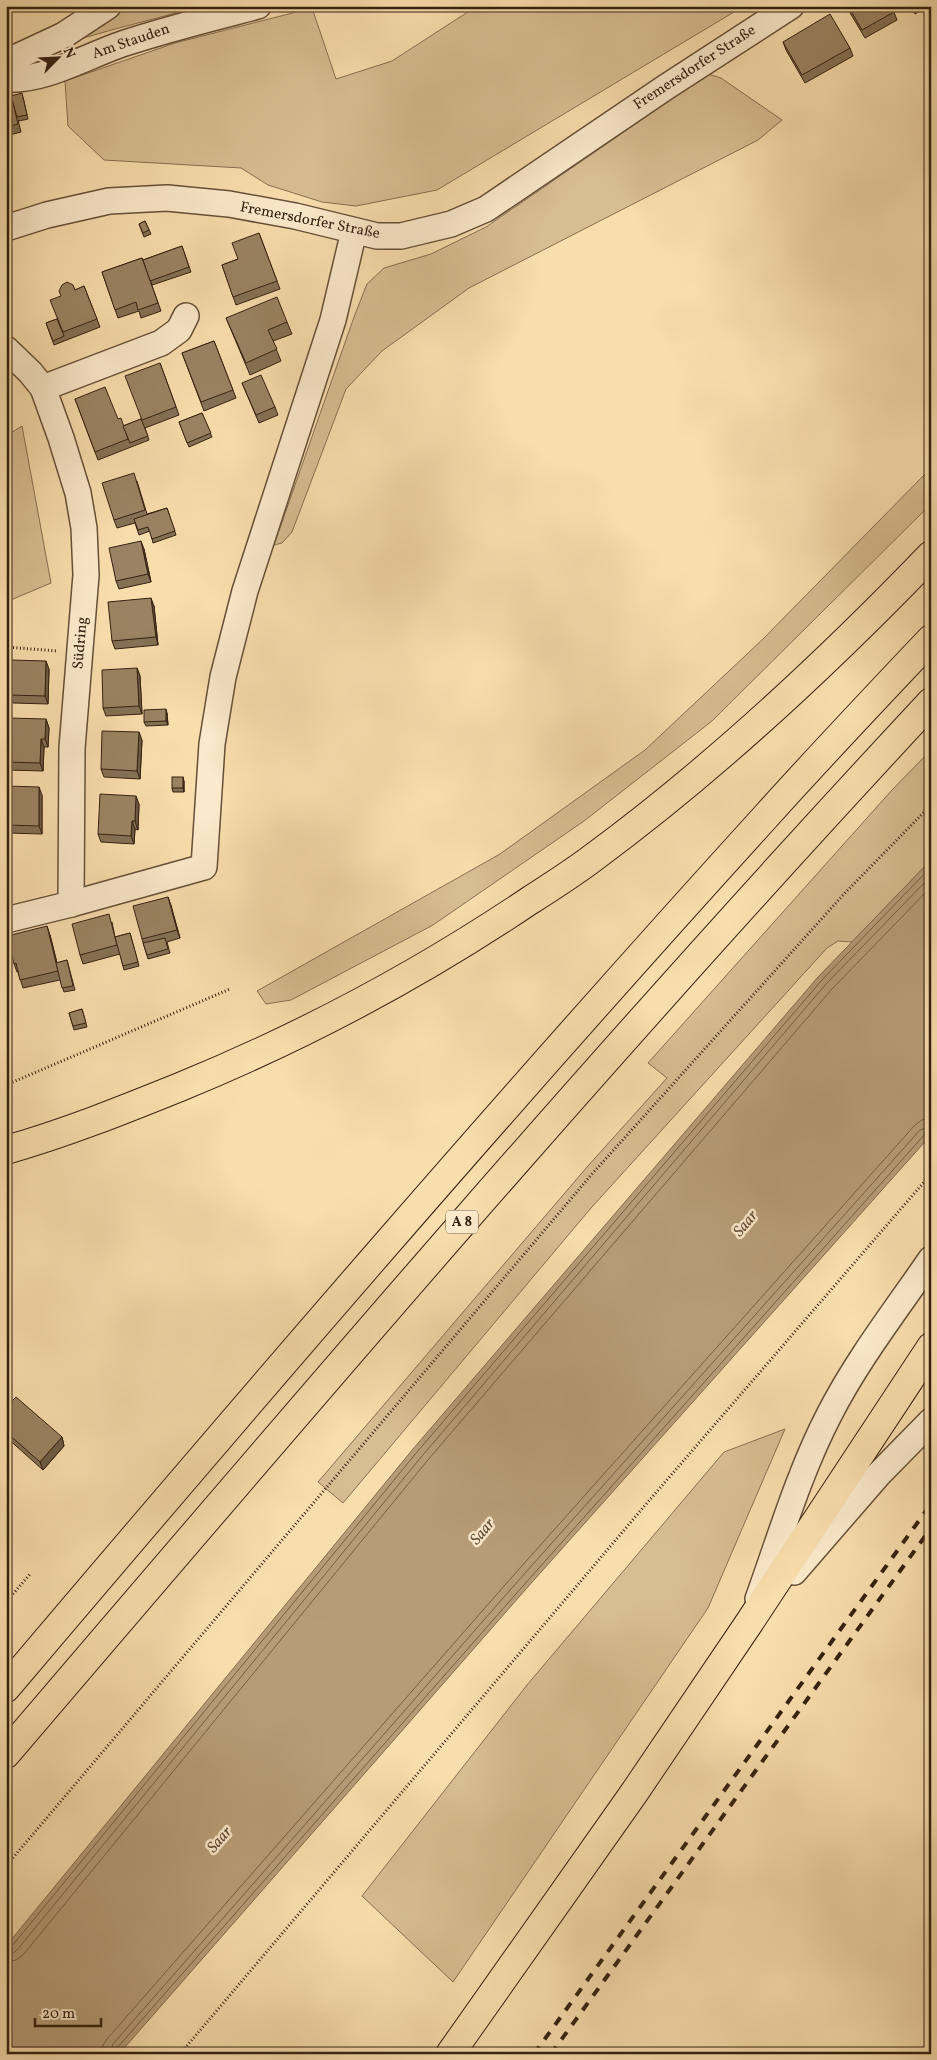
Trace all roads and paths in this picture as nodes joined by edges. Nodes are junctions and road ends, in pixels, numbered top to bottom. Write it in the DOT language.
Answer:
graph roads {
  1 [pos="108,6"];
  2 [pos="258,6"];
  3 [pos="791,6"];
  4 [pos="6,62"];
  5 [pos="6,79"];
  6 [pos="6,228"];
  7 [pos="354,231"];
  8 [pos="186,316"];
  9 [pos="6,349"];
  10 [pos="43,388"];
  11 [pos="931,555"];
  12 [pos="931,639"];
  13 [pos="6,647"];
  14 [pos="80,653"];
  15 [pos="931,702"];
  16 [pos="931,805"];
  17 [pos="71,904"];
  18 [pos="6,920"];
  19 [pos="230,988"];
  20 [pos="6,1085"];
  21 [pos="6,1150"];
  22 [pos="931,1174"];
  23 [pos="931,1259"];
  24 [pos="931,1347"];
  25 [pos="931,1421"];
  26 [pos="31,1573"];
  27 [pos="6,1602"];
  28 [pos="749,1623"];
  29 [pos="6,1688"];
  30 [pos="6,1754"];
  31 [pos="6,1866"];
  32 [pos="180,2054"];
  33 [pos="450,2054"];
  1 -- 4 [label="street"];
  2 -- 5 [label="street, Am Stauden"];
  3 -- 7 [label="street, Fremersdorfer Straße"];
  6 -- 7 [label="street, Fremersdorfer Straße"];
  7 -- 17 [label="street"];
  8 -- 10 [label="street"];
  9 -- 10 [label="street, Südring"];
  10 -- 14 [label="street, Südring"];
  11 -- 21 [label="main road"];
  12 -- 29 [label="main road"];
  13 -- 14 [label="path"];
  14 -- 17 [label="street, Südring"];
  15 -- 30 [label="main road, A 8"];
  16 -- 31 [label="path"];
  17 -- 18 [label="street"];
  19 -- 20 [label="path"];
  22 -- 32 [label="path"];
  23 -- 28 [label="street"];
  24 -- 28 [label="main road"];
  25 -- 28 [label="street"];
  26 -- 27 [label="path"];
  28 -- 33 [label="main road"];
}
